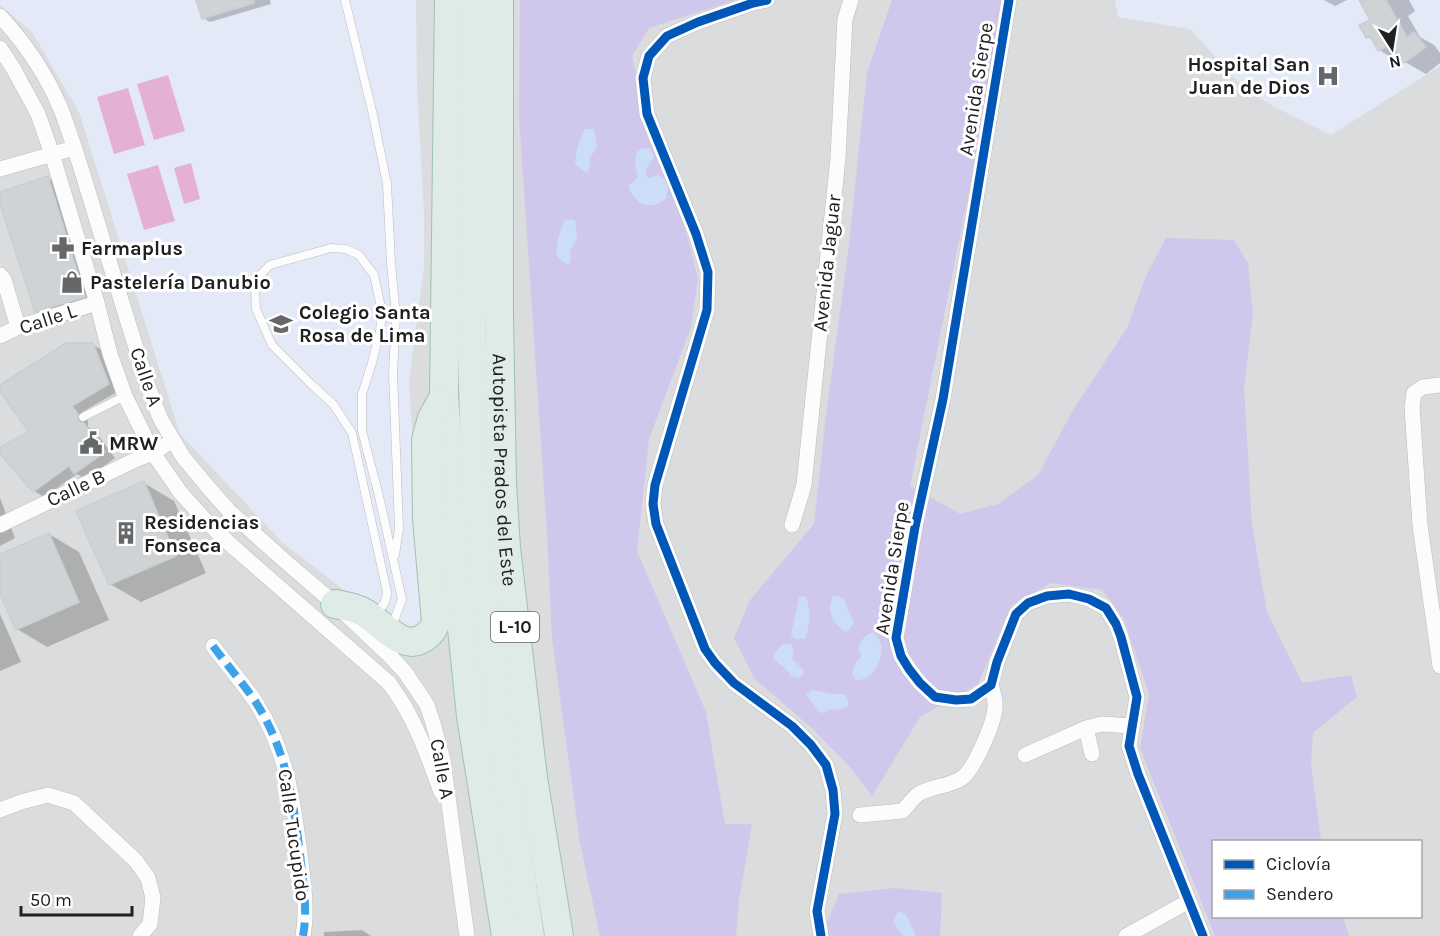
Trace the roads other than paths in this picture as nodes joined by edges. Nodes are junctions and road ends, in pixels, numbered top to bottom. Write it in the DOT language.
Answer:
graph roads {
  1 [pos="345,0"];
  2 [pos="449,0"];
  3 [pos="474,0"];
  4 [pos="500,0"];
  5 [pos="767,0"];
  6 [pos="851,0"];
  7 [pos="1009,0"];
  8 [pos="0,16"];
  9 [pos="0,48"];
  10 [pos="74,148"];
  11 [pos="52,154"];
  12 [pos="0,169"];
  13 [pos="0,275"];
  14 [pos="97,303"];
  15 [pos="382,312"];
  16 [pos="396,317"];
  17 [pos="18,327"];
  18 [pos="0,336"];
  19 [pos="1440,385"];
  20 [pos="444,395"];
  21 [pos="125,396"];
  22 [pos="83,417"];
  23 [pos="173,440"];
  24 [pos="153,453"];
  25 [pos="0,525"];
  26 [pos="792,525"];
  27 [pos="394,562"];
  28 [pos="335,604"];
  29 [pos="380,625"];
  30 [pos="213,646"];
  31 [pos="1440,666"];
  32 [pos="991,685"];
  33 [pos="1132,726"];
  34 [pos="1086,728"];
  35 [pos="1025,754"];
  36 [pos="1092,754"];
  37 [pos="0,810"];
  38 [pos="860,815"];
  39 [pos="451,820"];
  40 [pos="1189,900"];
  41 [pos="140,936"];
  42 [pos="303,936"];
  43 [pos="467,936"];
  44 [pos="506,936"];
  45 [pos="530,936"];
  46 [pos="559,936"];
  47 [pos="821,936"];
  48 [pos="1126,936"];
  49 [pos="1203,936"];
  1 -- 16 [label="lane"];
  2 -- 20 [label="highway"];
  3 -- 45 [label="highway, Autopista Prados del Este / L-10"];
  4 -- 46 [label="highway, Autopista Prados del Este / L-10"];
  5 -- 47 [label="street"];
  6 -- 26 [label="street, Avenida Jaguar"];
  7 -- 32 [label="street, Avenida Sierpe"];
  8 -- 10 [label="street, Calle A"];
  9 -- 11 [label="street, Calle A"];
  10 -- 11 [label="street"];
  10 -- 23 [label="street, Calle A"];
  11 -- 12 [label="street"];
  11 -- 14 [label="street, Calle A"];
  13 -- 17 [label="street"];
  14 -- 17 [label="street, Calle L"];
  14 -- 21 [label="street, Calle A"];
  15 -- 16 [label="lane"];
  15 -- 27 [label="lane"];
  15 -- 29 [label="lane"];
  16 -- 27 [label="lane"];
  17 -- 18 [label="street, Calle L"];
  19 -- 31 [label="street"];
  20 -- 29 [label="highway"];
  20 -- 44 [label="highway"];
  21 -- 22 [label="lane"];
  21 -- 24 [label="street, Calle A"];
  23 -- 24 [label="street, Calle B"];
  23 -- 28 [label="street, Calle A"];
  24 -- 25 [label="street, Calle B"];
  24 -- 39 [label="street, Calle A"];
  27 -- 29 [label="lane"];
  28 -- 29 [label="highway"];
  28 -- 39 [label="street, Calle A"];
  30 -- 42 [label="street, Calle Tucupido"];
  32 -- 33 [label="street"];
  32 -- 38 [label="street"];
  33 -- 34 [label="street"];
  33 -- 40 [label="street"];
  34 -- 35 [label="street"];
  34 -- 36 [label="street"];
  37 -- 41 [label="street"];
  39 -- 43 [label="street"];
  40 -- 48 [label="street"];
  40 -- 49 [label="street"];
}
